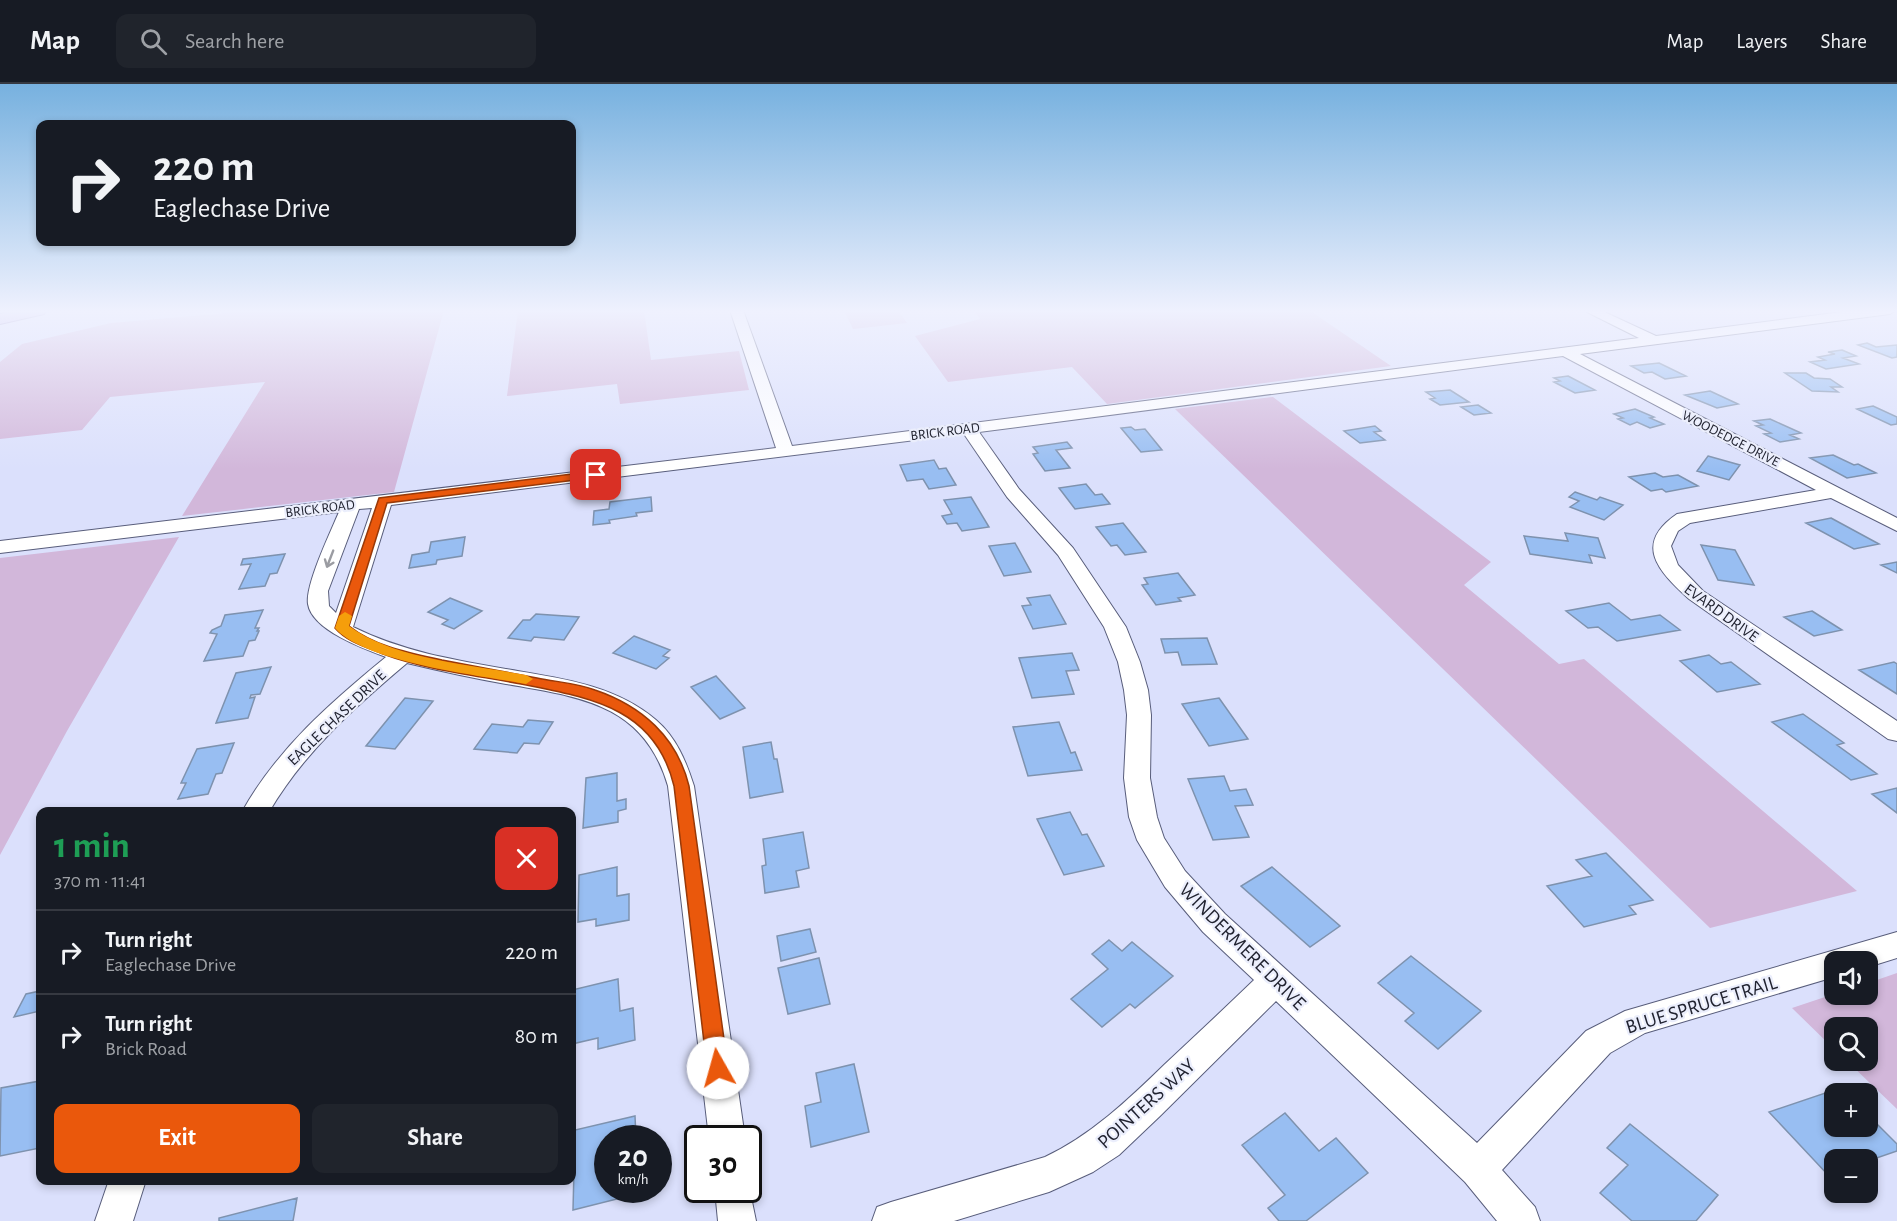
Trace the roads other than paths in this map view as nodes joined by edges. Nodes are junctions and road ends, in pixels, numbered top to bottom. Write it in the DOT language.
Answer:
graph roads {
  1 [pos="755,363"];
  2 [pos="1478,363"];
  3 [pos="1586,363"];
  4 [pos="968,428"];
  5 [pos="786,452"];
  6 [pos="1834,492"];
  7 [pos="383,501"];
  8 [pos="351,505"];
  9 [pos="1897,525"];
  10 [pos="0,548"];
  11 [pos="342,628"];
  12 [pos="402,656"];
  13 [pos="1897,733"];
  14 [pos="258,807"];
  15 [pos="1897,945"];
  16 [pos="1878,951"];
  17 [pos="1824,967"];
  18 [pos="1276,980"];
  19 [pos="725,1125"];
  20 [pos="1478,1169"];
  21 [pos="126,1185"];
  22 [pos="735,1203"];
  23 [pos="114,1221"];
  24 [pos="737,1221"];
  25 [pos="891,1221"];
  26 [pos="1521,1221"];
  1 -- 5 [label="street"];
  2 -- 4 [label="street, BRICK ROAD"];
  3 -- 6 [label="street, WOODEDGE DRIVE"];
  4 -- 5 [label="street, BRICK ROAD"];
  4 -- 18 [label="street, WINDERMERE DRIVE"];
  5 -- 7 [label="street, BRICK ROAD"];
  6 -- 9 [label="street, WOODEDGE DRIVE"];
  6 -- 13 [label="street, EVARD DRIVE"];
  7 -- 8 [label="street, BRICK ROAD"];
  7 -- 11 [label="street"];
  8 -- 10 [label="street, BRICK ROAD"];
  8 -- 11 [label="street, one-way"];
  11 -- 12 [label="street"];
  12 -- 14 [label="street, EAGLE CHASE DRIVE"];
  12 -- 19 [label="street"];
  15 -- 16 [label="street"];
  17 -- 20 [label="street, BLUE SPRUCE TRAIL"];
  18 -- 20 [label="street, WINDERMERE DRIVE"];
  18 -- 25 [label="street, POINTERS WAY"];
  20 -- 26 [label="street, WINDERMERE DRIVE"];
  21 -- 23 [label="street"];
  22 -- 24 [label="street"];
}
